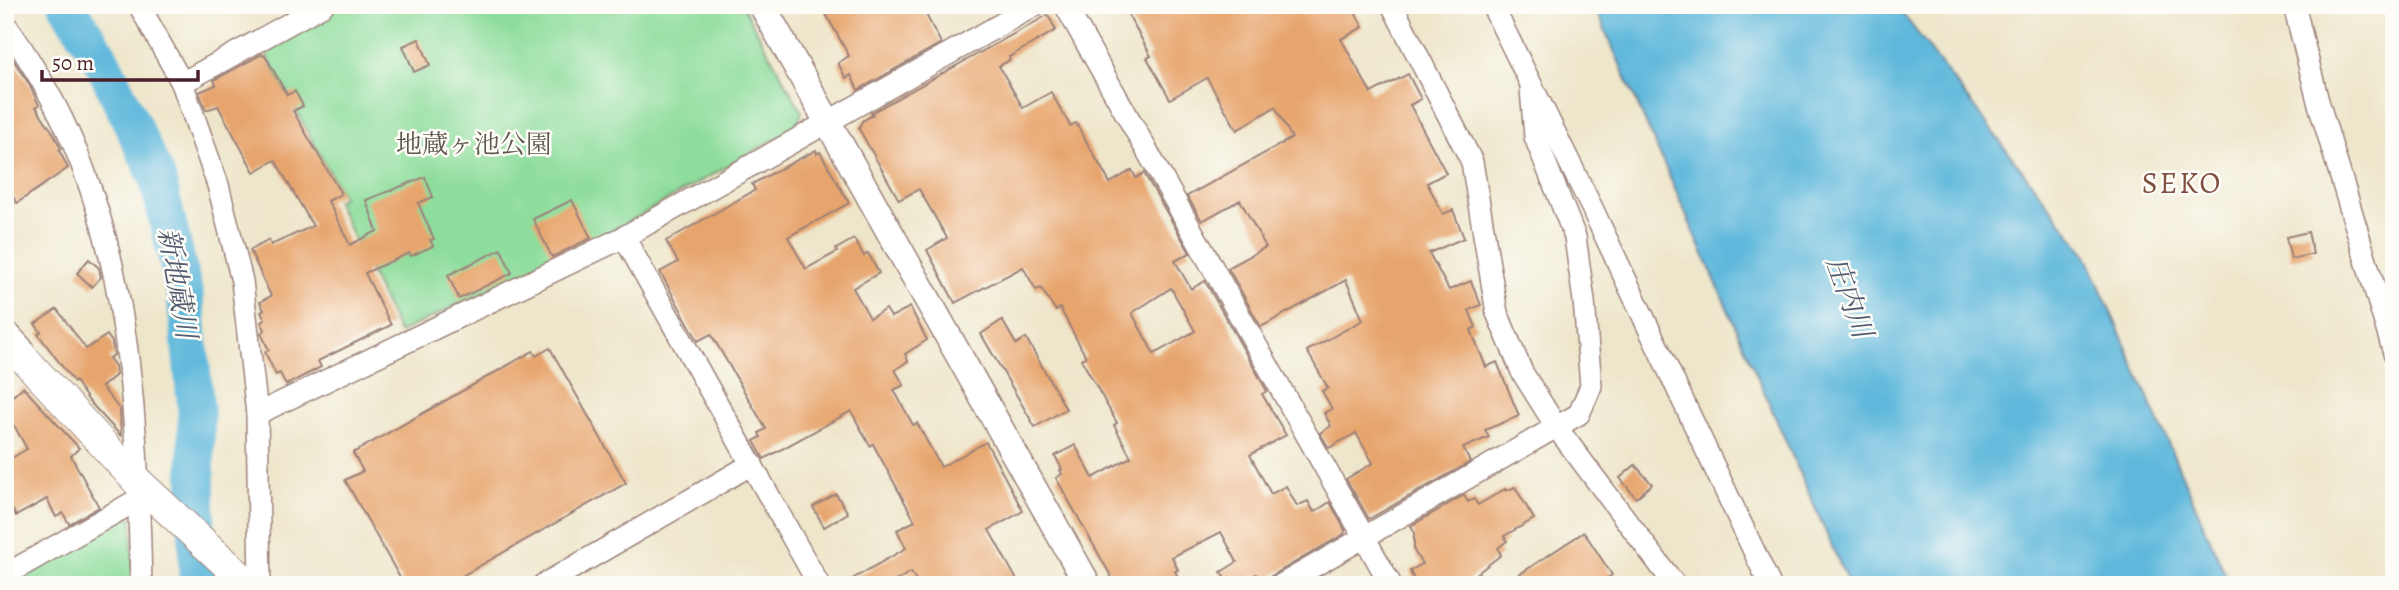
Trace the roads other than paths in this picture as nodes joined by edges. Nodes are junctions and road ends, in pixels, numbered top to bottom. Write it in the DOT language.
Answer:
graph roads {
  1 [pos="139,5"];
  2 [pos="323,5"];
  3 [pos="762,5"];
  4 [pos="1035,5"];
  5 [pos="1065,5"];
  6 [pos="1392,5"];
  7 [pos="1492,5"];
  8 [pos="2294,5"];
  9 [pos="5,24"];
  10 [pos="182,83"];
  11 [pos="1531,89"];
  12 [pos="828,122"];
  13 [pos="624,237"];
  14 [pos="9,349"];
  15 [pos="2394,353"];
  16 [pos="257,414"];
  17 [pos="1557,428"];
  18 [pos="752,464"];
  19 [pos="144,493"];
  20 [pos="1365,537"];
  21 [pos="5,575"];
  22 [pos="141,585"];
  23 [pos="249,585"];
  24 [pos="260,585"];
  25 [pos="543,585"];
  26 [pos="819,585"];
  27 [pos="1088,585"];
  28 [pos="1281,585"];
  29 [pos="1391,585"];
  30 [pos="1675,585"];
  31 [pos="1770,585"];
  1 -- 10 [label="street"];
  2 -- 10 [label="street"];
  3 -- 12 [label="street"];
  4 -- 12 [label="street"];
  5 -- 20 [label="street"];
  6 -- 17 [label="street"];
  7 -- 11 [label="street"];
  8 -- 15 [label="street"];
  9 -- 19 [label="street"];
  10 -- 16 [label="street"];
  11 -- 17 [label="street"];
  11 -- 31 [label="street"];
  12 -- 13 [label="street"];
  12 -- 27 [label="street"];
  13 -- 16 [label="street"];
  13 -- 18 [label="street"];
  14 -- 19 [label="main road"];
  16 -- 24 [label="street"];
  17 -- 20 [label="street"];
  17 -- 30 [label="street"];
  18 -- 25 [label="street"];
  18 -- 26 [label="street"];
  19 -- 21 [label="street"];
  19 -- 22 [label="street"];
  19 -- 23 [label="main road"];
  20 -- 28 [label="street"];
  20 -- 29 [label="street"];
}
